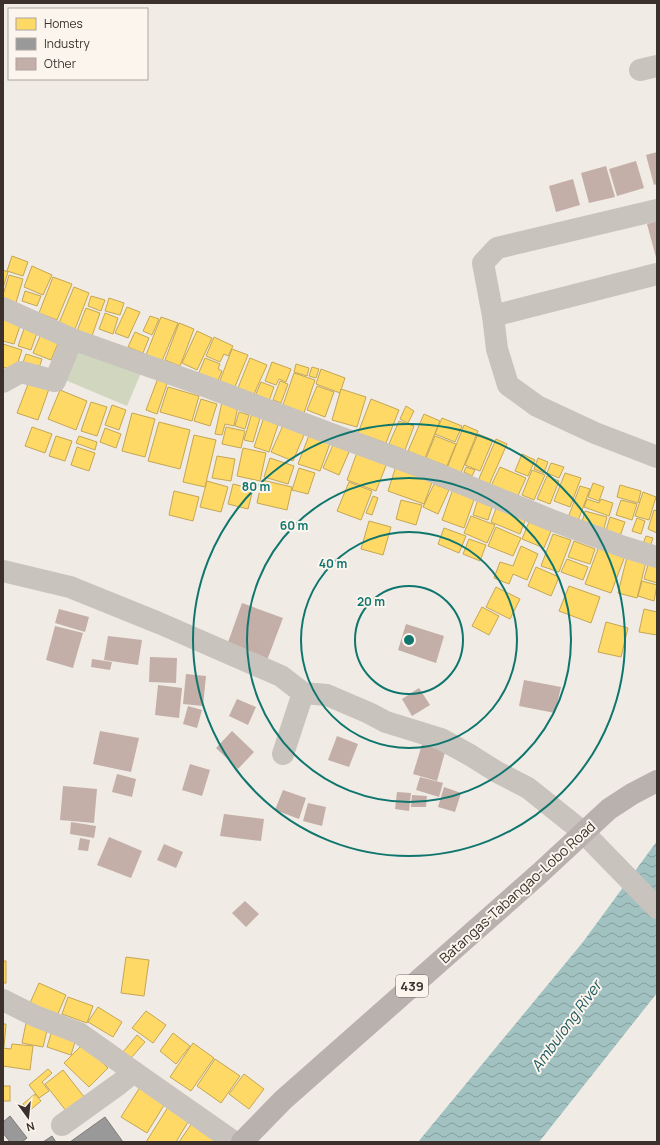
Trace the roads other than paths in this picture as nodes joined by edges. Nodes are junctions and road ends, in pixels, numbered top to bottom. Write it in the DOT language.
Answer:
graph roads {
  1 [pos="657,210"];
  2 [pos="657,274"];
  3 [pos="3,308"];
  4 [pos="493,316"];
  5 [pos="72,339"];
  6 [pos="3,382"];
  7 [pos="657,457"];
  8 [pos="657,557"];
  9 [pos="3,571"];
  10 [pos="303,693"];
  11 [pos="283,754"];
  12 [pos="657,781"];
  13 [pos="583,832"];
  14 [pos="657,908"];
  15 [pos="3,1000"];
  16 [pos="134,1072"];
  17 [pos="62,1125"];
  18 [pos="234,1142"];
  19 [pos="242,1142"];
  1 -- 4 [label="street"];
  2 -- 4 [label="street"];
  3 -- 5 [label="street"];
  4 -- 7 [label="street"];
  5 -- 6 [label="street"];
  5 -- 8 [label="street"];
  9 -- 10 [label="street"];
  10 -- 11 [label="street"];
  10 -- 13 [label="street"];
  12 -- 13 [label="main road, Batangas-Tabangao-Lobo Road / 439"];
  13 -- 14 [label="street"];
  13 -- 19 [label="main road, Batangas-Tabangao-Lobo Road / 439"];
  15 -- 16 [label="street"];
  16 -- 17 [label="street"];
  16 -- 18 [label="street"];
}
